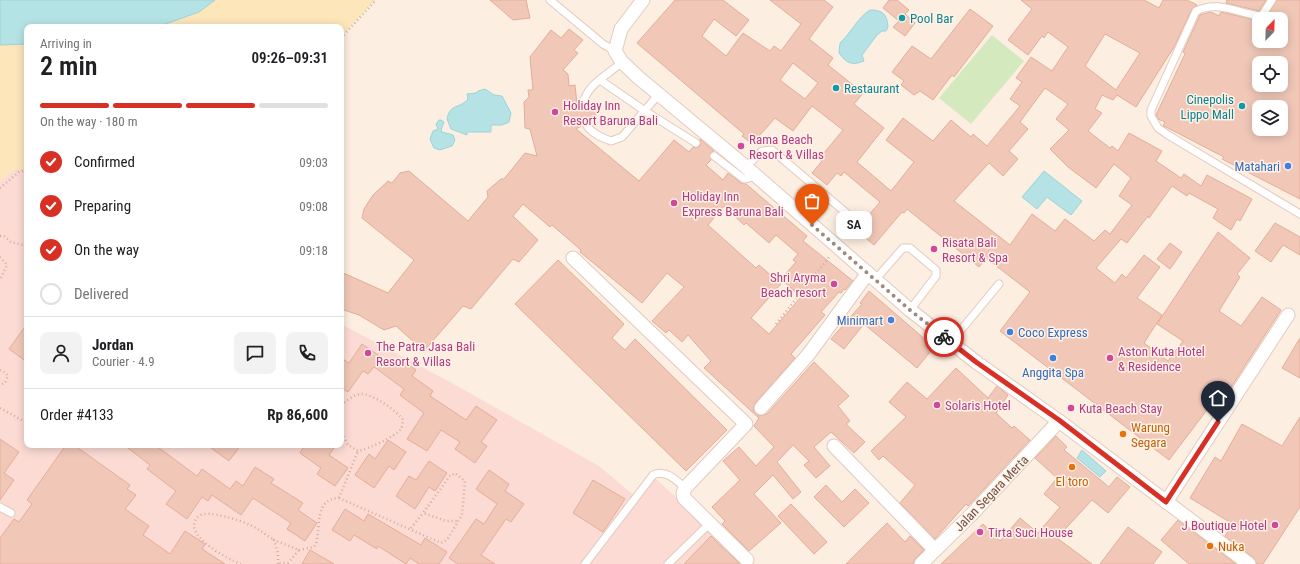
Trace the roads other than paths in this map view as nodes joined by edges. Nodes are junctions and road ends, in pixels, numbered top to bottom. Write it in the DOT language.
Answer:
graph roads {
  1 [pos="550,0"];
  2 [pos="643,0"];
  3 [pos="1272,0"];
  4 [pos="618,56"];
  5 [pos="600,80"];
  6 [pos="659,94"];
  7 [pos="583,104"];
  8 [pos="645,112"];
  9 [pos="585,123"];
  10 [pos="696,143"];
  11 [pos="714,156"];
  12 [pos="746,167"];
  13 [pos="757,176"];
  14 [pos="1300,214"];
  15 [pos="851,217"];
  16 [pos="573,258"];
  17 [pos="872,277"];
  18 [pos="999,284"];
  19 [pos="910,310"];
  20 [pos="1288,315"];
  21 [pos="950,342"];
  22 [pos="761,408"];
  23 [pos="1059,420"];
  24 [pos="834,446"];
  25 [pos="686,488"];
  26 [pos="1166,502"];
  27 [pos="0,507"];
  28 [pos="10,513"];
  29 [pos="710,523"];
  30 [pos="935,550"];
  31 [pos="747,560"];
  32 [pos="585,564"];
  33 [pos="668,564"];
  34 [pos="921,564"];
  35 [pos="1249,564"];
  1 -- 4 [label="lane"];
  2 -- 4 [label="street"];
  3 -- 14 [label="lane"];
  4 -- 5 [label="lane"];
  4 -- 6 [label="street"];
  5 -- 7 [label="lane"];
  5 -- 8 [label="lane"];
  6 -- 8 [label="lane"];
  6 -- 12 [label="street"];
  8 -- 9 [label="lane"];
  8 -- 10 [label="lane"];
  11 -- 13 [label="lane"];
  12 -- 13 [label="street"];
  12 -- 15 [label="lane"];
  13 -- 17 [label="street"];
  16 -- 25 [label="street"];
  17 -- 19 [label="street"];
  17 -- 19 [label="lane"];
  17 -- 22 [label="street"];
  18 -- 21 [label="lane"];
  19 -- 21 [label="street"];
  20 -- 26 [label="street"];
  21 -- 23 [label="street"];
  23 -- 26 [label="street"];
  23 -- 30 [label="street, Jalan Segara Merta"];
  24 -- 30 [label="street"];
  25 -- 29 [label="street"];
  25 -- 32 [label="lane"];
  26 -- 35 [label="street"];
  27 -- 28 [label="lane"];
  29 -- 31 [label="street"];
  29 -- 33 [label="lane"];
  30 -- 34 [label="street, Jalan Segara Merta"];
}
